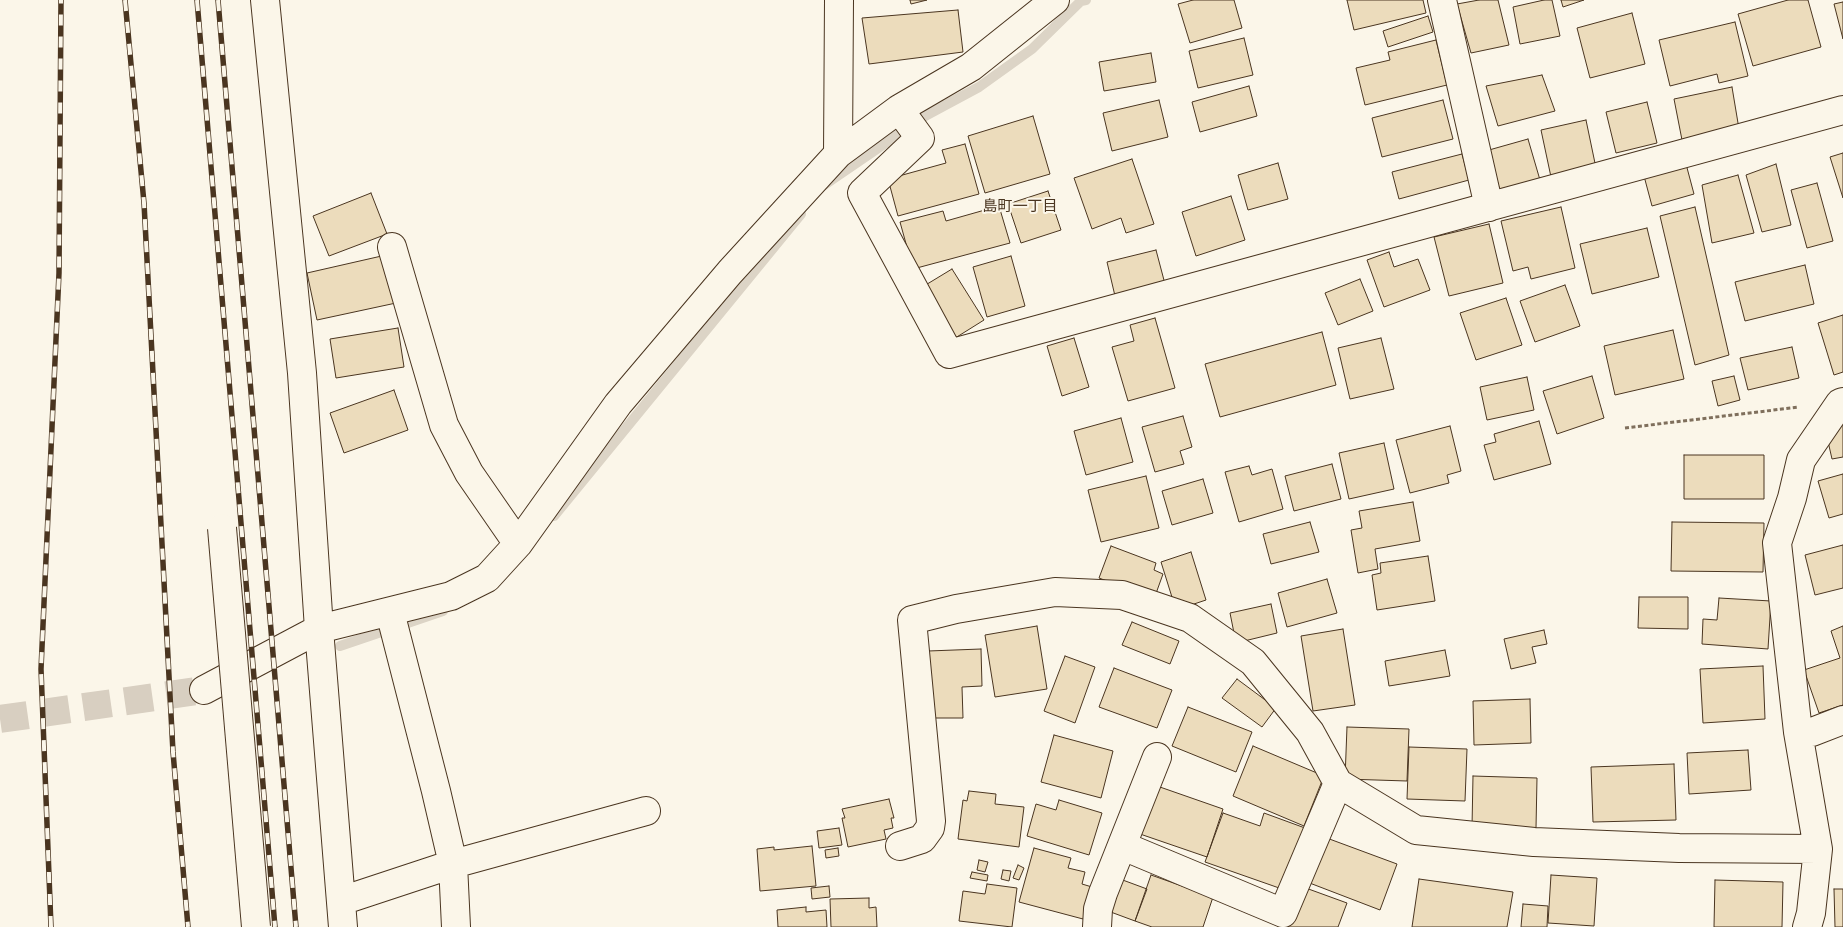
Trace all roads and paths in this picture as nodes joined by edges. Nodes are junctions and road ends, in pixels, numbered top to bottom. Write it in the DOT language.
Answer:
graph roads {
  1 [pos="265,0"];
  2 [pos="839,0"];
  3 [pos="1055,0"];
  4 [pos="1442,0"];
  5 [pos="899,109"];
  6 [pos="1843,110"];
  7 [pos="838,154"];
  8 [pos="1489,207"];
  9 [pos="392,247"];
  10 [pos="1841,402"];
  11 [pos="1625,428"];
  12 [pos="222,528"];
  13 [pos="518,544"];
  14 [pos="393,623"];
  15 [pos="319,629"];
  16 [pos="204,690"];
  17 [pos="1843,720"];
  18 [pos="1798,732"];
  19 [pos="1157,757"];
  20 [pos="1338,783"];
  21 [pos="646,811"];
  22 [pos="900,846"];
  23 [pos="1122,846"];
  24 [pos="1818,849"];
  25 [pos="453,864"];
  26 [pos="342,914"];
  27 [pos="256,927"];
  28 [pos="456,927"];
  29 [pos="1097,927"];
  30 [pos="1807,927"];
  1 -- 15 [label="street"];
  2 -- 7 [label="street"];
  3 -- 5 [label="street"];
  4 -- 8 [label="street"];
  5 -- 7 [label="street"];
  5 -- 8 [label="street"];
  6 -- 8 [label="street"];
  7 -- 13 [label="street"];
  9 -- 13 [label="street"];
  10 -- 11 [label="path"];
  10 -- 18 [label="street"];
  12 -- 27 [label="street, bridge"];
  13 -- 14 [label="street"];
  14 -- 15 [label="street"];
  14 -- 25 [label="street"];
  15 -- 16 [label="street"];
  15 -- 26 [label="street"];
  17 -- 18 [label="street"];
  18 -- 24 [label="street"];
  19 -- 23 [label="street"];
  20 -- 22 [label="street"];
  20 -- 23 [label="street"];
  20 -- 24 [label="street"];
  21 -- 25 [label="street"];
  23 -- 29 [label="street"];
  24 -- 30 [label="street"];
  25 -- 26 [label="street"];
  25 -- 28 [label="street"];
}
